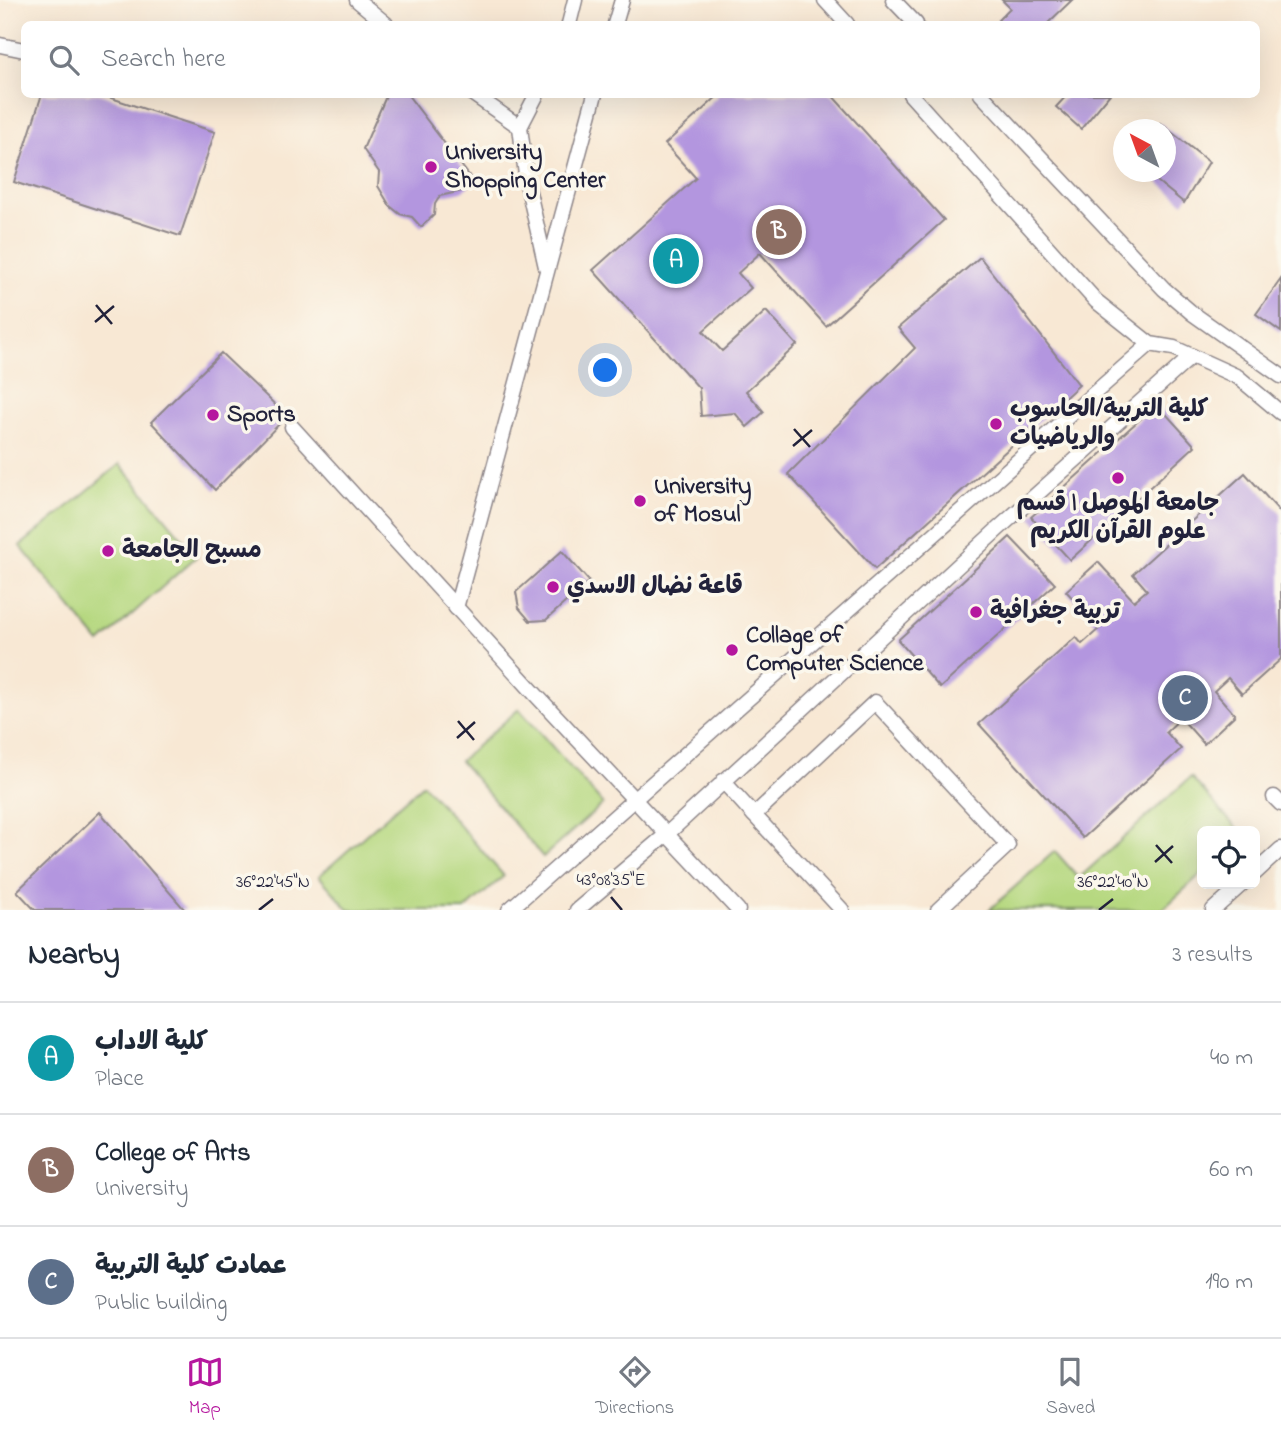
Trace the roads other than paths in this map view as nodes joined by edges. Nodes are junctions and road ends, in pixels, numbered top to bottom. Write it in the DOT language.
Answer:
graph roads {
  1 [pos="357,0"];
  2 [pos="575,0"];
  3 [pos="622,0"];
  4 [pos="825,0"];
  5 [pos="893,0"];
  6 [pos="382,21"];
  7 [pos="570,21"];
  8 [pos="616,21"];
  9 [pos="844,21"];
  10 [pos="913,21"];
  11 [pos="0,45"];
  12 [pos="21,49"];
  13 [pos="479,98"];
  14 [pos="535,98"];
  15 [pos="594,98"];
  16 [pos="914,98"];
  17 [pos="985,98"];
  18 [pos="520,127"];
  19 [pos="546,269"];
  20 [pos="1150,344"];
  21 [pos="1192,356"];
  22 [pos="1281,376"];
  23 [pos="1281,413"];
  24 [pos="292,428"];
  25 [pos="456,608"];
  26 [pos="723,781"];
  27 [pos="634,798"];
  28 [pos="754,815"];
  29 [pos="667,834"];
  30 [pos="1281,849"];
  31 [pos="1260,868"];
  32 [pos="1236,889"];
  33 [pos="509,910"];
  34 [pos="577,910"];
  35 [pos="738,910"];
  36 [pos="842,910"];
  37 [pos="938,910"];
  38 [pos="1213,910"];
  1 -- 6 [label="lane"];
  2 -- 7 [label="lane"];
  3 -- 8 [label="lane"];
  4 -- 9 [label="lane"];
  5 -- 10 [label="lane"];
  11 -- 12 [label="lane"];
  13 -- 18 [label="lane"];
  14 -- 18 [label="lane"];
  15 -- 19 [label="lane"];
  16 -- 20 [label="lane"];
  17 -- 22 [label="lane"];
  18 -- 19 [label="lane"];
  19 -- 25 [label="lane"];
  20 -- 21 [label="lane"];
  20 -- 27 [label="lane"];
  21 -- 23 [label="lane"];
  21 -- 26 [label="lane"];
  24 -- 25 [label="lane"];
  25 -- 27 [label="lane"];
  26 -- 28 [label="lane"];
  26 -- 29 [label="lane"];
  27 -- 29 [label="lane"];
  27 -- 33 [label="lane"];
  28 -- 36 [label="lane"];
  28 -- 37 [label="lane"];
  29 -- 34 [label="lane"];
  29 -- 35 [label="lane"];
  30 -- 31 [label="lane"];
  32 -- 38 [label="lane"];
}
